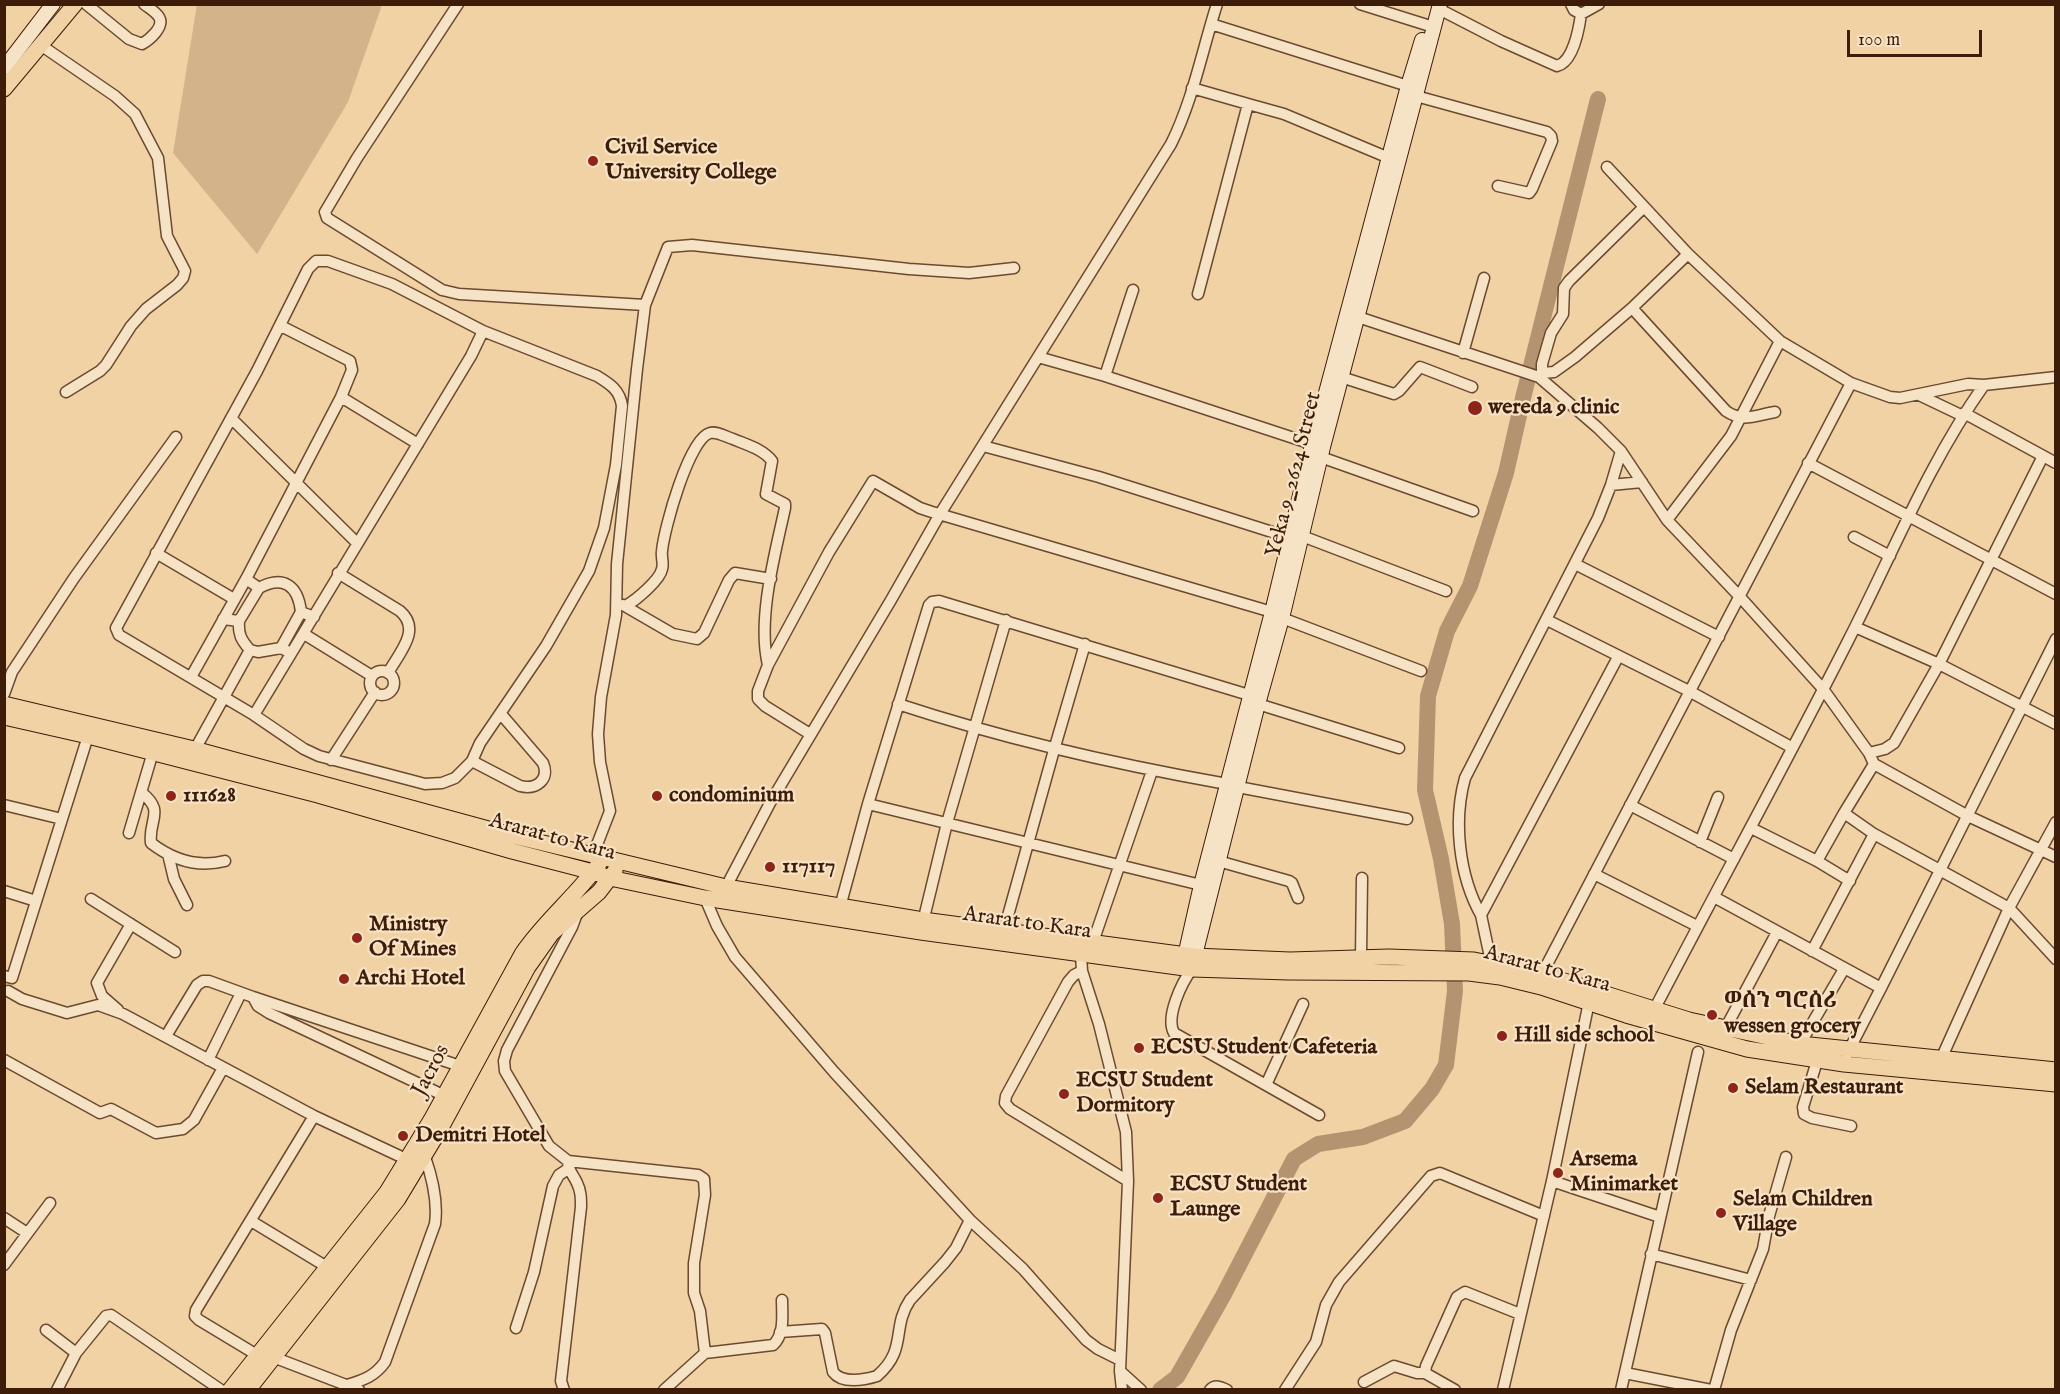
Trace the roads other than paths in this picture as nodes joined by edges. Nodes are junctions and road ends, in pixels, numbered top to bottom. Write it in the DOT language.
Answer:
graph roads {
  1 [pos="75,4"];
  2 [pos="86,4"];
  3 [pos="144,4"];
  4 [pos="458,4"];
  5 [pos="1217,4"];
  6 [pos="1360,4"];
  7 [pos="1571,4"];
  8 [pos="1599,4"];
  9 [pos="52,5"];
  10 [pos="1437,6"];
  11 [pos="1581,14"];
  12 [pos="1211,24"];
  13 [pos="1427,25"];
  14 [pos="42,46"];
  15 [pos="4,68"];
  16 [pos="1192,88"];
  17 [pos="4,89"];
  18 [pos="1412,91"];
  19 [pos="1248,104"];
  20 [pos="1389,158"];
  21 [pos="1607,167"];
  22 [pos="1498,186"];
  23 [pos="1644,207"];
  24 [pos="1688,254"];
  25 [pos="1014,268"];
  26 [pos="1484,278"];
  27 [pos="1133,290"];
  28 [pos="1198,294"];
  29 [pos="645,305"];
  30 [pos="1632,308"];
  31 [pos="1358,317"];
  32 [pos="281,326"];
  33 [pos="483,331"];
  34 [pos="1780,341"];
  35 [pos="1463,353"];
  36 [pos="1038,357"];
  37 [pos="1537,375"];
  38 [pos="1105,376"];
  39 [pos="1341,377"];
  40 [pos="2055,377"];
  41 [pos="1851,383"];
  42 [pos="1984,385"];
  43 [pos="1472,387"];
  44 [pos="66,392"];
  45 [pos="1919,395"];
  46 [pos="342,397"];
  47 [pos="1775,412"];
  48 [pos="1963,415"];
  49 [pos="231,418"];
  50 [pos="1740,419"];
  51 [pos="176,437"];
  52 [pos="418,444"];
  53 [pos="983,446"];
  54 [pos="1317,451"];
  55 [pos="1621,451"];
  56 [pos="2043,456"];
  57 [pos="1808,463"];
  58 [pos="2055,463"];
  59 [pos="1642,482"];
  60 [pos="297,483"];
  61 [pos="1611,485"];
  62 [pos="1473,511"];
  63 [pos="940,514"];
  64 [pos="1908,515"];
  65 [pos="1666,520"];
  66 [pos="1296,537"];
  67 [pos="1854,537"];
  68 [pos="357,543"];
  69 [pos="156,553"];
  70 [pos="1890,556"];
  71 [pos="1991,560"];
  72 [pos="1575,564"];
  73 [pos="338,573"];
  74 [pos="246,579"];
  75 [pos="771,579"];
  76 [pos="259,588"];
  77 [pos="1446,591"];
  78 [pos="2055,594"];
  79 [pos="234,598"];
  80 [pos="1740,598"];
  81 [pos="622,604"];
  82 [pos="301,612"];
  83 [pos="1277,615"];
  84 [pos="314,617"];
  85 [pos="223,619"];
  86 [pos="1006,620"];
  87 [pos="1547,620"];
  88 [pos="239,621"];
  89 [pos="1855,627"];
  90 [pos="304,634"];
  91 [pos="1719,637"];
  92 [pos="2055,639"];
  93 [pos="1086,644"];
  94 [pos="281,648"];
  95 [pos="250,650"];
  96 [pos="292,653"];
  97 [pos="1618,657"];
  98 [pos="1940,664"];
  99 [pos="768,665"];
  100 [pos="1421,671"];
  101 [pos="388,673"];
  102 [pos="372,676"];
  103 [pos="191,677"];
  104 [pos="1823,690"];
  105 [pos="1689,691"];
  106 [pos="375,693"];
  107 [pos="4,694"];
  108 [pos="223,696"];
  109 [pos="1253,699"];
  110 [pos="4,704"];
  111 [pos="898,704"];
  112 [pos="2021,705"];
  113 [pos="501,714"];
  114 [pos="254,715"];
  115 [pos="4,717"];
  116 [pos="2055,724"];
  117 [pos="973,728"];
  118 [pos="810,734"];
  119 [pos="88,736"];
  120 [pos="1791,747"];
  121 [pos="1398,748"];
  122 [pos="1054,750"];
  123 [pos="153,752"];
  124 [pos="1869,753"];
  125 [pos="193,756"];
  126 [pos="331,760"];
  127 [pos="471,761"];
  128 [pos="1874,764"];
  129 [pos="1152,771"];
  130 [pos="1233,786"];
  131 [pos="141,792"];
  132 [pos="1718,797"];
  133 [pos="868,804"];
  134 [pos="4,805"];
  135 [pos="1630,805"];
  136 [pos="1844,813"];
  137 [pos="1968,816"];
  138 [pos="62,819"];
  139 [pos="1407,819"];
  140 [pos="2055,822"];
  141 [pos="947,823"];
  142 [pos="1751,828"];
  143 [pos="129,833"];
  144 [pos="1874,834"];
  145 [pos="1700,842"];
  146 [pos="1027,844"];
  147 [pos="2041,850"];
  148 [pos="168,854"];
  149 [pos="598,856"];
  150 [pos="2055,857"];
  151 [pos="1734,859"];
  152 [pos="225,861"];
  153 [pos="1218,861"];
  154 [pos="1816,861"];
  155 [pos="622,862"];
  156 [pos="1119,865"];
  157 [pos="1941,871"];
  158 [pos="593,872"];
  159 [pos="1594,874"];
  160 [pos="610,878"];
  161 [pos="1362,878"];
  162 [pos="1850,881"];
  163 [pos="1201,885"];
  164 [pos="726,887"];
  165 [pos="4,891"];
  166 [pos="1713,897"];
  167 [pos="705,898"];
  168 [pos="1298,898"];
  169 [pos="91,899"];
  170 [pos="36,901"];
  171 [pos="187,905"];
  172 [pos="840,907"];
  173 [pos="2009,908"];
  174 [pos="578,911"];
  175 [pos="1481,915"];
  176 [pos="1198,919"];
  177 [pos="131,924"];
  178 [pos="922,926"];
  179 [pos="1697,926"];
  180 [pos="1004,930"];
  181 [pos="1777,932"];
  182 [pos="1093,942"];
  183 [pos="1812,951"];
  184 [pos="175,952"];
  185 [pos="1080,955"];
  186 [pos="1361,957"];
  187 [pos="2055,959"];
  188 [pos="1445,965"];
  189 [pos="1187,966"];
  190 [pos="1289,966"];
  191 [pos="1498,968"];
  192 [pos="1844,969"];
  193 [pos="1082,971"];
  194 [pos="1542,974"];
  195 [pos="8,977"];
  196 [pos="1881,988"];
  197 [pos="8,991"];
  198 [pos="241,993"];
  199 [pos="1591,996"];
  200 [pos="253,997"];
  201 [pos="4,1003"];
  202 [pos="1303,1004"];
  203 [pos="1654,1010"];
  204 [pos="123,1014"];
  205 [pos="340,1026"];
  206 [pos="1725,1029"];
  207 [pos="166,1036"];
  208 [pos="334,1043"];
  209 [pos="1800,1044"];
  210 [pos="1698,1052"];
  211 [pos="1846,1057"];
  212 [pos="1941,1059"];
  213 [pos="4,1060"];
  214 [pos="208,1060"];
  215 [pos="1817,1060"];
  216 [pos="460,1066"];
  217 [pos="223,1068"];
  218 [pos="2052,1076"];
  219 [pos="1266,1085"];
  220 [pos="445,1096"];
  221 [pos="1319,1115"];
  222 [pos="314,1116"];
  223 [pos="1851,1126"];
  224 [pos="425,1157"];
  225 [pos="1786,1157"];
  226 [pos="408,1160"];
  227 [pos="568,1165"];
  228 [pos="1128,1180"];
  229 [pos="1552,1181"];
  230 [pos="392,1196"];
  231 [pos="50,1203"];
  232 [pos="1544,1216"];
  233 [pos="1660,1217"];
  234 [pos="4,1218"];
  235 [pos="970,1220"];
  236 [pos="251,1221"];
  237 [pos="27,1233"];
  238 [pos="1651,1254"];
  239 [pos="4,1265"];
  240 [pos="327,1267"];
  241 [pos="1751,1280"];
  242 [pos="782,1300"];
  243 [pos="1520,1314"];
  244 [pos="516,1328"];
  245 [pos="46,1330"];
  246 [pos="780,1332"];
  247 [pos="76,1353"];
  248 [pos="705,1353"];
  249 [pos="257,1355"];
  250 [pos="273,1357"];
  251 [pos="1120,1365"];
  252 [pos="1425,1373"];
  253 [pos="1625,1373"];
  254 [pos="1364,1382"];
  255 [pos="347,1385"];
  256 [pos="1139,1388"];
  257 [pos="57,1389"];
  258 [pos="221,1389"];
  259 [pos="230,1389"];
  260 [pos="248,1389"];
  261 [pos="359,1389"];
  262 [pos="564,1389"];
  263 [pos="664,1389"];
  264 [pos="1122,1389"];
  265 [pos="1210,1389"];
  266 [pos="1227,1389"];
  267 [pos="1285,1389"];
  268 [pos="1455,1389"];
  269 [pos="1503,1389"];
  270 [pos="1621,1389"];
  271 [pos="1712,1389"];
  1 -- 14 [label="main road"];
  2 -- 3 [label="street"];
  4 -- 29 [label="street"];
  5 -- 12 [label="street"];
  6 -- 13 [label="street"];
  7 -- 11 [label="street"];
  8 -- 11 [label="street"];
  9 -- 15 [label="main road"];
  10 -- 11 [label="street"];
  10 -- 13 [label="main road, Yeka 9_2624 Street"];
  10 -- 18 [label="main road, Yeka 9_2624 Street"];
  12 -- 16 [label="street"];
  12 -- 18 [label="street"];
  13 -- 18 [label="main road, Yeka 9_2624 Street"];
  14 -- 17 [label="main road"];
  14 -- 44 [label="street"];
  16 -- 19 [label="street"];
  16 -- 36 [label="street"];
  18 -- 20 [label="main road, Yeka 9_2624 Street"];
  18 -- 22 [label="street"];
  18 -- 31 [label="main road, Yeka 9_2624 Street"];
  19 -- 20 [label="street"];
  19 -- 28 [label="street"];
  20 -- 54 [label="main road, Yeka 9_2624 Street"];
  21 -- 23 [label="street"];
  23 -- 24 [label="street"];
  23 -- 37 [label="street"];
  24 -- 30 [label="street"];
  24 -- 34 [label="street"];
  25 -- 29 [label="street"];
  26 -- 35 [label="street"];
  27 -- 38 [label="street"];
  29 -- 81 [label="street"];
  30 -- 37 [label="street"];
  30 -- 50 [label="street"];
  31 -- 35 [label="street"];
  31 -- 39 [label="main road, Yeka 9_2624 Street"];
  32 -- 33 [label="street"];
  32 -- 46 [label="street"];
  32 -- 49 [label="street"];
  33 -- 52 [label="street"];
  33 -- 113 [label="street"];
  34 -- 41 [label="street"];
  34 -- 50 [label="street"];
  35 -- 37 [label="street"];
  36 -- 38 [label="street"];
  36 -- 53 [label="street"];
  37 -- 55 [label="street"];
  38 -- 54 [label="street"];
  39 -- 43 [label="street"];
  39 -- 54 [label="main road, Yeka 9_2624 Street"];
  40 -- 42 [label="street"];
  41 -- 45 [label="street"];
  41 -- 57 [label="street"];
  42 -- 45 [label="street"];
  42 -- 48 [label="street"];
  45 -- 48 [label="street"];
  46 -- 52 [label="street"];
  46 -- 60 [label="street"];
  47 -- 50 [label="street"];
  48 -- 56 [label="street"];
  48 -- 64 [label="street"];
  49 -- 60 [label="street"];
  49 -- 69 [label="street"];
  50 -- 65 [label="street"];
  51 -- 107 [label="street"];
  52 -- 68 [label="street"];
  53 -- 63 [label="street"];
  53 -- 66 [label="street"];
  54 -- 62 [label="street"];
  54 -- 66 [label="main road, Yeka 9_2624 Street"];
  55 -- 59 [label="street"];
  55 -- 61 [label="street"];
  56 -- 58 [label="street"];
  56 -- 71 [label="street"];
  57 -- 64 [label="street"];
  57 -- 80 [label="street"];
  59 -- 61 [label="street"];
  59 -- 65 [label="street"];
  60 -- 68 [label="street"];
  60 -- 74 [label="street"];
  61 -- 72 [label="street"];
  63 -- 83 [label="street"];
  63 -- 99 [label="street"];
  63 -- 118 [label="street"];
  64 -- 70 [label="street"];
  64 -- 71 [label="street"];
  65 -- 80 [label="street"];
  66 -- 77 [label="street"];
  66 -- 83 [label="main road, Yeka 9_2624 Street"];
  67 -- 70 [label="street"];
  68 -- 73 [label="street"];
  69 -- 79 [label="street"];
  69 -- 103 [label="street"];
  70 -- 89 [label="street"];
  71 -- 78 [label="street"];
  71 -- 98 [label="street"];
  72 -- 87 [label="street"];
  72 -- 91 [label="street"];
  73 -- 84 [label="street"];
  73 -- 101 [label="street"];
  74 -- 76 [label="street"];
  74 -- 79 [label="street"];
  75 -- 81 [label="street"];
  75 -- 81 [label="street"];
  75 -- 99 [label="street"];
  76 -- 82 [label="street"];
  76 -- 88 [label="street"];
  79 -- 85 [label="street"];
  80 -- 91 [label="street"];
  80 -- 104 [label="street"];
  81 -- 149 [label="street"];
  82 -- 84 [label="street"];
  82 -- 94 [label="street"];
  83 -- 100 [label="street"];
  83 -- 109 [label="main road, Yeka 9_2624 Street"];
  84 -- 90 [label="street"];
  85 -- 88 [label="street"];
  85 -- 103 [label="street"];
  86 -- 93 [label="street"];
  86 -- 111 [label="street"];
  86 -- 117 [label="street"];
  87 -- 97 [label="street"];
  87 -- 175 [label="street"];
  88 -- 95 [label="street"];
  89 -- 98 [label="street"];
  89 -- 104 [label="street"];
  90 -- 96 [label="street"];
  90 -- 102 [label="street"];
  91 -- 105 [label="street"];
  92 -- 112 [label="street"];
  93 -- 109 [label="street"];
  93 -- 122 [label="street"];
  94 -- 95 [label="street"];
  94 -- 96 [label="street"];
  95 -- 108 [label="street"];
  96 -- 114 [label="street"];
  97 -- 105 [label="street"];
  97 -- 175 [label="street"];
  98 -- 112 [label="street"];
  98 -- 124 [label="street"];
  99 -- 118 [label="street"];
  101 -- 102 [label="street"];
  101 -- 106 [label="street"];
  102 -- 106 [label="street"];
  103 -- 108 [label="street"];
  104 -- 120 [label="street"];
  104 -- 124 [label="street"];
  105 -- 120 [label="street"];
  105 -- 135 [label="street"];
  106 -- 126 [label="street"];
  108 -- 114 [label="street"];
  108 -- 125 [label="street"];
  109 -- 121 [label="street"];
  109 -- 130 [label="main road, Yeka 9_2624 Street"];
  110 -- 125 [label="main road, Ararat to Kara"];
  111 -- 117 [label="street"];
  111 -- 133 [label="street"];
  112 -- 116 [label="street"];
  112 -- 137 [label="street"];
  113 -- 127 [label="street"];
  113 -- 127 [label="street"];
  114 -- 126 [label="street"];
  115 -- 119 [label="main road, Ararat to Kara"];
  117 -- 122 [label="street"];
  117 -- 141 [label="street"];
  118 -- 164 [label="street"];
  119 -- 123 [label="main road, Ararat to Kara"];
  119 -- 138 [label="street"];
  120 -- 142 [label="street"];
  122 -- 129 [label="street"];
  122 -- 146 [label="street"];
  123 -- 125 [label="main road, Ararat to Kara"];
  123 -- 131 [label="street"];
  124 -- 128 [label="street"];
  125 -- 149 [label="main road, Ararat to Kara"];
  125 -- 158 [label="main road, Ararat to Kara"];
  126 -- 127 [label="street"];
  128 -- 136 [label="street"];
  128 -- 137 [label="street"];
  129 -- 130 [label="street"];
  129 -- 156 [label="street"];
  130 -- 139 [label="street"];
  130 -- 153 [label="main road, Yeka 9_2624 Street"];
  130 -- 163 [label="main road, Yeka 9_2624 Street"];
  131 -- 143 [label="street"];
  131 -- 148 [label="street"];
  132 -- 145 [label="street"];
  133 -- 141 [label="street"];
  133 -- 172 [label="street"];
  134 -- 138 [label="street"];
  135 -- 145 [label="street"];
  135 -- 159 [label="street"];
  136 -- 144 [label="street"];
  136 -- 154 [label="street"];
  137 -- 147 [label="street"];
  137 -- 157 [label="street"];
  138 -- 170 [label="street"];
  140 -- 147 [label="street"];
  141 -- 146 [label="street"];
  141 -- 178 [label="street"];
  142 -- 151 [label="street"];
  142 -- 154 [label="street"];
  144 -- 157 [label="street"];
  144 -- 162 [label="street"];
  145 -- 151 [label="street"];
  146 -- 156 [label="street"];
  146 -- 180 [label="street"];
  147 -- 150 [label="street"];
  147 -- 173 [label="street"];
  148 -- 152 [label="street"];
  148 -- 171 [label="street"];
  149 -- 155 [label="main road, Ararat to Kara"];
  149 -- 158 [label="main road, Jacros"];
  151 -- 166 [label="street"];
  153 -- 168 [label="street"];
  153 -- 176 [label="main road, Yeka 9_2624 Street"];
  154 -- 162 [label="street"];
  155 -- 160 [label="main road, Jacros"];
  155 -- 164 [label="main road, Ararat to Kara"];
  156 -- 163 [label="street"];
  156 -- 182 [label="street"];
  157 -- 173 [label="street"];
  157 -- 196 [label="street"];
  158 -- 160 [label="main road, Ararat to Kara"];
  158 -- 216 [label="main road, Jacros"];
  159 -- 179 [label="street"];
  159 -- 194 [label="street"];
  160 -- 167 [label="main road, Ararat to Kara"];
  160 -- 174 [label="main road, Jacros"];
  161 -- 186 [label="street"];
  162 -- 183 [label="street"];
  163 -- 176 [label="main road, Yeka 9_2624 Street"];
  164 -- 172 [label="main road, Ararat to Kara"];
  165 -- 170 [label="street"];
  166 -- 179 [label="street"];
  166 -- 181 [label="street"];
  167 -- 178 [label="main road, Ararat to Kara"];
  167 -- 235 [label="street"];
  169 -- 177 [label="street"];
  170 -- 195 [label="street"];
  172 -- 178 [label="main road, Ararat to Kara"];
  173 -- 187 [label="street"];
  173 -- 212 [label="street"];
  174 -- 224 [label="main road, Jacros"];
  174 -- 227 [label="street"];
  175 -- 191 [label="street"];
  176 -- 189 [label="main road, Yeka 9_2624 Street"];
  177 -- 184 [label="street"];
  177 -- 204 [label="street"];
  178 -- 180 [label="main road, Ararat to Kara"];
  178 -- 185 [label="main road, Ararat to Kara"];
  179 -- 203 [label="street"];
  180 -- 182 [label="main road, Ararat to Kara"];
  181 -- 183 [label="street"];
  181 -- 206 [label="street"];
  182 -- 189 [label="main road, Ararat to Kara"];
  183 -- 192 [label="street"];
  185 -- 189 [label="main road, Ararat to Kara"];
  185 -- 193 [label="street"];
  186 -- 188 [label="main road, Ararat to Kara"];
  186 -- 190 [label="main road, Ararat to Kara"];
  188 -- 190 [label="main road, Ararat to Kara"];
  188 -- 191 [label="main road, Ararat to Kara"];
  189 -- 190 [label="main road, Ararat to Kara"];
  189 -- 219 [label="street"];
  191 -- 194 [label="main road, Ararat to Kara"];
  191 -- 199 [label="main road, Ararat to Kara"];
  192 -- 196 [label="street"];
  192 -- 209 [label="street"];
  193 -- 228 [label="street"];
  193 -- 228 [label="street"];
  194 -- 199 [label="main road, Ararat to Kara"];
  195 -- 197 [label="street"];
  196 -- 211 [label="street"];
  197 -- 201 [label="street"];
  197 -- 204 [label="street"];
  198 -- 200 [label="street"];
  198 -- 207 [label="street"];
  198 -- 214 [label="street"];
  199 -- 203 [label="main road, Ararat to Kara"];
  199 -- 215 [label="main road, Ararat to Kara"];
  199 -- 229 [label="street"];
  200 -- 205 [label="street"];
  200 -- 208 [label="street"];
  202 -- 219 [label="street"];
  203 -- 206 [label="main road, Ararat to Kara"];
  204 -- 207 [label="street"];
  205 -- 208 [label="street"];
  205 -- 216 [label="street"];
  206 -- 209 [label="main road, Ararat to Kara"];
  207 -- 214 [label="street"];
  208 -- 220 [label="street"];
  209 -- 211 [label="main road, Ararat to Kara"];
  210 -- 233 [label="street"];
  211 -- 212 [label="main road, Ararat to Kara"];
  211 -- 215 [label="main road, Ararat to Kara"];
  211 -- 218 [label="main road, Ararat to Kara"];
  212 -- 218 [label="main road, Ararat to Kara"];
  213 -- 217 [label="street"];
  214 -- 217 [label="street"];
  215 -- 223 [label="street"];
  216 -- 220 [label="main road, Jacros"];
  217 -- 222 [label="street"];
  219 -- 221 [label="street"];
  220 -- 226 [label="main road, Jacros"];
  222 -- 226 [label="street"];
  222 -- 236 [label="street"];
  224 -- 230 [label="main road, Jacros"];
  224 -- 255 [label="street"];
  225 -- 241 [label="street"];
  226 -- 230 [label="main road, Jacros"];
  227 -- 244 [label="street"];
  227 -- 248 [label="street"];
  227 -- 262 [label="street"];
  228 -- 251 [label="street"];
  229 -- 232 [label="street"];
  229 -- 233 [label="street"];
  230 -- 240 [label="main road, Jacros"];
  230 -- 250 [label="main road, Jacros"];
  231 -- 237 [label="street"];
  232 -- 243 [label="street"];
  232 -- 267 [label="street"];
  233 -- 238 [label="street"];
  234 -- 237 [label="street"];
  235 -- 246 [label="street"];
  235 -- 251 [label="street"];
  236 -- 240 [label="street"];
  236 -- 249 [label="street"];
  237 -- 239 [label="street"];
  238 -- 241 [label="street"];
  238 -- 253 [label="street"];
  240 -- 249 [label="main road, Jacros"];
  241 -- 271 [label="street"];
  242 -- 246 [label="street"];
  243 -- 252 [label="street"];
  243 -- 269 [label="street"];
  245 -- 247 [label="street"];
  246 -- 248 [label="street"];
  247 -- 257 [label="street"];
  247 -- 258 [label="street"];
  248 -- 263 [label="street"];
  249 -- 259 [label="main road, Jacros"];
  250 -- 255 [label="street"];
  250 -- 260 [label="main road, Jacros"];
  251 -- 256 [label="street"];
  251 -- 264 [label="street"];
  252 -- 254 [label="street"];
  252 -- 268 [label="street"];
  253 -- 270 [label="street"];
  253 -- 271 [label="street"];
  255 -- 261 [label="street"];
  265 -- 266 [label="street"];
}
